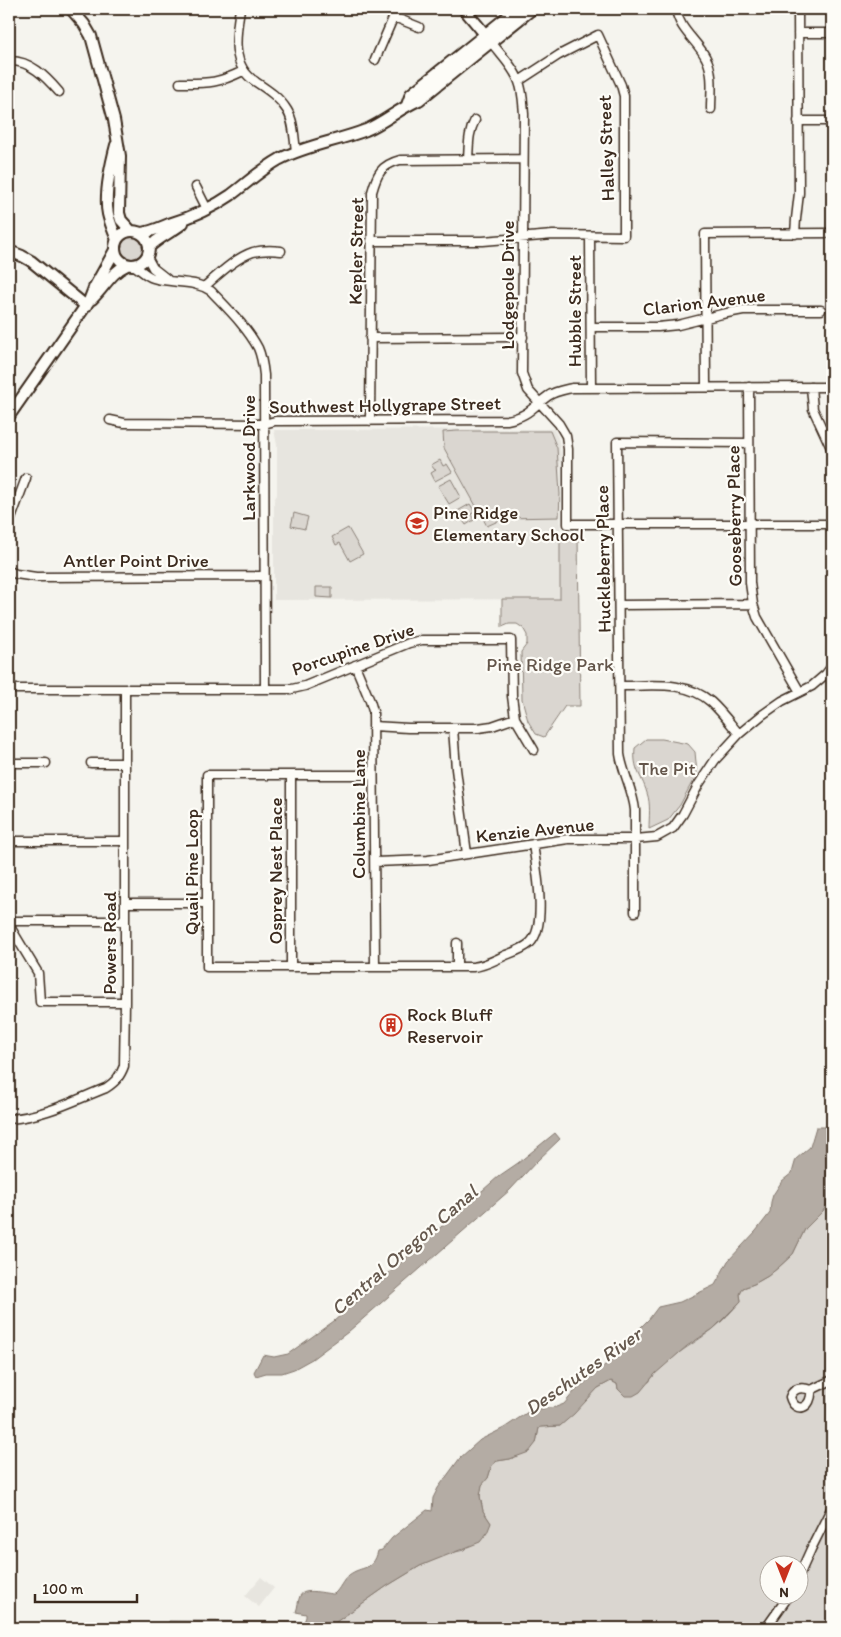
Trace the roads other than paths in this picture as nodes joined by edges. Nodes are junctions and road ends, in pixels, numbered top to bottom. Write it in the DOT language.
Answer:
graph roads {
  1 [pos="71,9"];
  2 [pos="240,9"];
  3 [pos="397,9"];
  4 [pos="464,9"];
  5 [pos="517,9"];
  6 [pos="532,9"];
  7 [pos="676,9"];
  8 [pos="798,9"];
  9 [pos="394,17"];
  10 [pos="419,27"];
  11 [pos="832,33"];
  12 [pos="798,34"];
  13 [pos="488,38"];
  14 [pos="376,60"];
  15 [pos="9,61"];
  16 [pos="243,72"];
  17 [pos="519,82"];
  18 [pos="180,83"];
  19 [pos="58,92"];
  20 [pos="710,109"];
  21 [pos="475,120"];
  22 [pos="798,121"];
  23 [pos="832,121"];
  24 [pos="117,142"];
  25 [pos="296,151"];
  26 [pos="468,159"];
  27 [pos="524,159"];
  28 [pos="196,187"];
  29 [pos="208,209"];
  30 [pos="188,219"];
  31 [pos="136,232"];
  32 [pos="832,233"];
  33 [pos="795,234"];
  34 [pos="590,236"];
  35 [pos="524,238"];
  36 [pos="371,241"];
  37 [pos="116,245"];
  38 [pos="9,251"];
  39 [pos="281,251"];
  40 [pos="148,252"];
  41 [pos="130,265"];
  42 [pos="168,280"];
  43 [pos="204,286"];
  44 [pos="87,303"];
  45 [pos="821,310"];
  46 [pos="705,318"];
  47 [pos="591,327"];
  48 [pos="522,337"];
  49 [pos="370,338"];
  50 [pos="591,387"];
  51 [pos="706,387"];
  52 [pos="749,387"];
  53 [pos="811,387"];
  54 [pos="832,387"];
  55 [pos="540,403"];
  56 [pos="9,416"];
  57 [pos="110,420"];
  58 [pos="370,421"];
  59 [pos="264,424"];
  60 [pos="749,443"];
  61 [pos="832,450"];
  62 [pos="26,478"];
  63 [pos="9,524"];
  64 [pos="619,524"];
  65 [pos="750,524"];
  66 [pos="832,524"];
  67 [pos="9,571"];
  68 [pos="264,576"];
  69 [pos="753,604"];
  70 [pos="620,605"];
  71 [pos="355,665"];
  72 [pos="832,666"];
  73 [pos="620,686"];
  74 [pos="125,688"];
  75 [pos="265,688"];
  76 [pos="9,689"];
  77 [pos="800,692"];
  78 [pos="515,718"];
  79 [pos="374,726"];
  80 [pos="453,728"];
  81 [pos="739,734"];
  82 [pos="534,750"];
  83 [pos="9,763"];
  84 [pos="46,763"];
  85 [pos="91,763"];
  86 [pos="125,763"];
  87 [pos="291,775"];
  88 [pos="373,775"];
  89 [pos="636,839"];
  90 [pos="9,841"];
  91 [pos="125,841"];
  92 [pos="533,844"];
  93 [pos="467,854"];
  94 [pos="375,862"];
  95 [pos="125,903"];
  96 [pos="208,903"];
  97 [pos="635,912"];
  98 [pos="125,921"];
  99 [pos="9,923"];
  100 [pos="457,943"];
  101 [pos="291,967"];
  102 [pos="375,967"];
  103 [pos="457,967"];
  104 [pos="125,1002"];
  105 [pos="9,1119"];
  106 [pos="832,1380"];
  107 [pos="811,1390"];
  108 [pos="832,1507"];
  109 [pos="808,1556"];
  110 [pos="783,1604"];
  111 [pos="766,1628"];
  1 -- 24 [label="main road"];
  2 -- 16 [label="street"];
  3 -- 9 [label="street"];
  4 -- 13 [label="main road"];
  5 -- 13 [label="main road"];
  6 -- 13 [label="main road"];
  7 -- 20 [label="street"];
  8 -- 12 [label="street"];
  9 -- 10 [label="street"];
  9 -- 14 [label="street"];
  11 -- 12 [label="street"];
  12 -- 22 [label="street"];
  13 -- 17 [label="street, Lodgepole Drive"];
  13 -- 25 [label="main road"];
  15 -- 19 [label="street"];
  16 -- 18 [label="street"];
  16 -- 25 [label="street"];
  17 -- 27 [label="street, Lodgepole Drive"];
  17 -- 34 [label="street, Halley Street"];
  21 -- 26 [label="street"];
  22 -- 23 [label="street"];
  22 -- 33 [label="street"];
  24 -- 31 [label="main road"];
  24 -- 37 [label="main road"];
  25 -- 29 [label="main road"];
  26 -- 27 [label="street, Kepler Street"];
  26 -- 36 [label="street, Kepler Street"];
  27 -- 35 [label="street, Lodgepole Drive"];
  28 -- 29 [label="street"];
  29 -- 30 [label="main road"];
  30 -- 31 [label="main road"];
  30 -- 40 [label="main road"];
  31 -- 37 [label="main road"];
  31 -- 40 [label="main road"];
  32 -- 33 [label="street"];
  33 -- 46 [label="street"];
  34 -- 35 [label="street"];
  34 -- 47 [label="street, Hubble Street"];
  35 -- 36 [label="street"];
  35 -- 48 [label="street, Lodgepole Drive"];
  36 -- 49 [label="street, Kepler Street"];
  37 -- 41 [label="main road"];
  37 -- 44 [label="main road"];
  38 -- 44 [label="main road"];
  39 -- 43 [label="street"];
  40 -- 41 [label="main road"];
  40 -- 42 [label="street"];
  41 -- 42 [label="street"];
  41 -- 44 [label="main road"];
  42 -- 43 [label="street"];
  43 -- 59 [label="street, Larkwood Drive"];
  44 -- 56 [label="main road"];
  45 -- 46 [label="street, Clarion Avenue"];
  46 -- 47 [label="street, Clarion Avenue"];
  46 -- 51 [label="street"];
  47 -- 50 [label="street, Hubble Street"];
  48 -- 49 [label="street"];
  48 -- 55 [label="street, Lodgepole Drive"];
  49 -- 58 [label="street, Kepler Street"];
  50 -- 51 [label="street, Southwest Hollygrape Street"];
  50 -- 55 [label="street, Southwest Hollygrape Street"];
  51 -- 52 [label="street, Southwest Hollygrape Street"];
  52 -- 53 [label="street, Southwest Hollygrape Street"];
  52 -- 60 [label="street, Gooseberry Place"];
  53 -- 54 [label="street, Southwest Hollygrape Street"];
  53 -- 61 [label="street"];
  55 -- 58 [label="street, Southwest Hollygrape Street"];
  55 -- 64 [label="street, Lodgepole Drive"];
  57 -- 59 [label="street, Southwest Hollygrape Street"];
  58 -- 59 [label="street, Southwest Hollygrape Street"];
  59 -- 68 [label="street, Larkwood Drive"];
  60 -- 64 [label="street, Huckleberry Place"];
  60 -- 65 [label="street, Gooseberry Place"];
  62 -- 63 [label="street"];
  64 -- 65 [label="street"];
  64 -- 70 [label="street, Huckleberry Place"];
  65 -- 66 [label="street"];
  65 -- 69 [label="street, Gooseberry Place"];
  67 -- 68 [label="street, Antler Point Drive"];
  68 -- 75 [label="street, Larkwood Drive"];
  69 -- 70 [label="street"];
  69 -- 77 [label="street, Gooseberry Place"];
  70 -- 73 [label="street, Huckleberry Place"];
  71 -- 75 [label="street, Porcupine Drive"];
  71 -- 78 [label="street, Porcupine Drive"];
  71 -- 79 [label="street, Columbine Lane"];
  72 -- 77 [label="street, Kenzie Avenue"];
  73 -- 81 [label="street"];
  73 -- 89 [label="street, Huckleberry Place"];
  74 -- 75 [label="street, Porcupine Drive"];
  74 -- 76 [label="street, Porcupine Drive"];
  74 -- 86 [label="street, Powers Road"];
  77 -- 81 [label="street, Kenzie Avenue"];
  78 -- 80 [label="street"];
  78 -- 82 [label="street"];
  79 -- 80 [label="street"];
  79 -- 88 [label="street, Columbine Lane"];
  80 -- 93 [label="street, Kenzie Avenue"];
  81 -- 89 [label="street, Kenzie Avenue"];
  83 -- 84 [label="street"];
  85 -- 86 [label="street"];
  86 -- 91 [label="street, Powers Road"];
  87 -- 88 [label="street, Quail Pine Loop"];
  87 -- 96 [label="street, Quail Pine Loop"];
  87 -- 101 [label="street, Osprey Nest Place"];
  88 -- 94 [label="street, Columbine Lane"];
  89 -- 92 [label="street, Kenzie Avenue"];
  89 -- 97 [label="street, Huckleberry Place"];
  90 -- 91 [label="street"];
  91 -- 95 [label="street, Powers Road"];
  92 -- 93 [label="street, Kenzie Avenue"];
  92 -- 103 [label="street, Quail Pine Loop"];
  93 -- 94 [label="street, Kenzie Avenue"];
  94 -- 102 [label="street, Columbine Lane"];
  95 -- 96 [label="street"];
  95 -- 98 [label="street, Powers Road"];
  96 -- 101 [label="street, Quail Pine Loop"];
  98 -- 99 [label="street"];
  98 -- 104 [label="street, Powers Road"];
  99 -- 104 [label="street"];
  100 -- 103 [label="street"];
  101 -- 102 [label="street, Quail Pine Loop"];
  102 -- 103 [label="street, Quail Pine Loop"];
  104 -- 105 [label="street, Powers Road"];
  106 -- 107 [label="street"];
  108 -- 109 [label="street"];
  110 -- 111 [label="street"];
}
